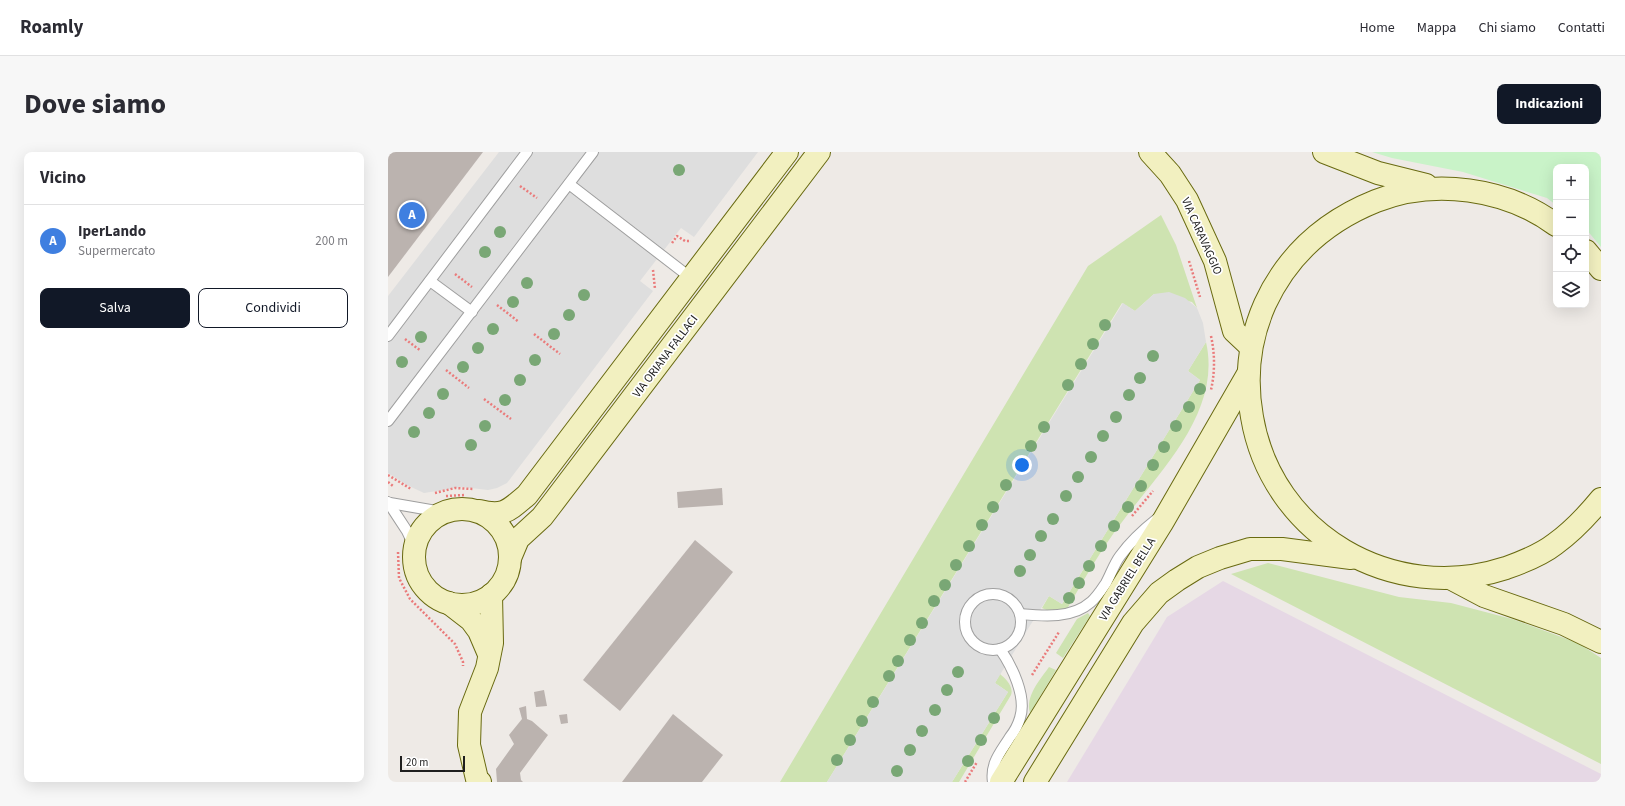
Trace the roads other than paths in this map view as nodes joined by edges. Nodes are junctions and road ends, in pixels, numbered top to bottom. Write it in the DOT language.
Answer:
graph roads {
  1 [pos="527,152"];
  2 [pos="593,152"];
  3 [pos="787,152"];
  4 [pos="819,152"];
  5 [pos="1150,152"];
  6 [pos="1324,152"];
  7 [pos="569,184"];
  8 [pos="1442,188"];
  9 [pos="1553,222"];
  10 [pos="1589,255"];
  11 [pos="1601,269"];
  12 [pos="691,278"];
  13 [pos="430,281"];
  14 [pos="472,312"];
  15 [pos="388,336"];
  16 [pos="1252,347"];
  17 [pos="1248,374"];
  18 [pos="388,421"];
  19 [pos="1601,499"];
  20 [pos="389,502"];
  21 [pos="474,503"];
  22 [pos="441,505"];
  23 [pos="1172,506"];
  24 [pos="406,547"];
  25 [pos="510,558"];
  26 [pos="1357,558"];
  27 [pos="1450,578"];
  28 [pos="491,595"];
  29 [pos="449,603"];
  30 [pos="1020,614"];
  31 [pos="1601,642"];
  32 [pos="1000,649"];
  33 [pos="490,655"];
  34 [pos="480,782"];
  35 [pos="993,782"];
  36 [pos="1001,782"];
  37 [pos="1035,782"];
  1 -- 13 [label="lane"];
  2 -- 7 [label="lane"];
  3 -- 12 [label="street"];
  4 -- 25 [label="street, VIA ORIANA FALLACI"];
  5 -- 16 [label="street, VIA CARAVAGGIO"];
  6 -- 8 [label="street"];
  7 -- 12 [label="lane"];
  7 -- 14 [label="lane"];
  8 -- 9 [label="street"];
  8 -- 16 [label="street"];
  10 -- 11 [label="street"];
  12 -- 21 [label="street"];
  13 -- 14 [label="lane"];
  13 -- 15 [label="lane"];
  14 -- 18 [label="lane"];
  16 -- 17 [label="street"];
  17 -- 23 [label="street, VIA GABRIEL BELLA"];
  17 -- 26 [label="street"];
  19 -- 27 [label="street"];
  20 -- 22 [label="lane"];
  20 -- 24 [label="lane"];
  21 -- 22 [label="street"];
  21 -- 25 [label="street"];
  22 -- 24 [label="street"];
  23 -- 30 [label="lane"];
  23 -- 36 [label="street, VIA GABRIEL BELLA"];
  24 -- 29 [label="street"];
  25 -- 28 [label="street"];
  26 -- 27 [label="street"];
  26 -- 37 [label="street"];
  27 -- 31 [label="street"];
  28 -- 29 [label="street"];
  28 -- 33 [label="street"];
  29 -- 33 [label="street"];
  30 -- 32 [label="lane"];
  30 -- 32 [label="lane"];
  32 -- 35 [label="lane"];
  33 -- 34 [label="street"];
}
